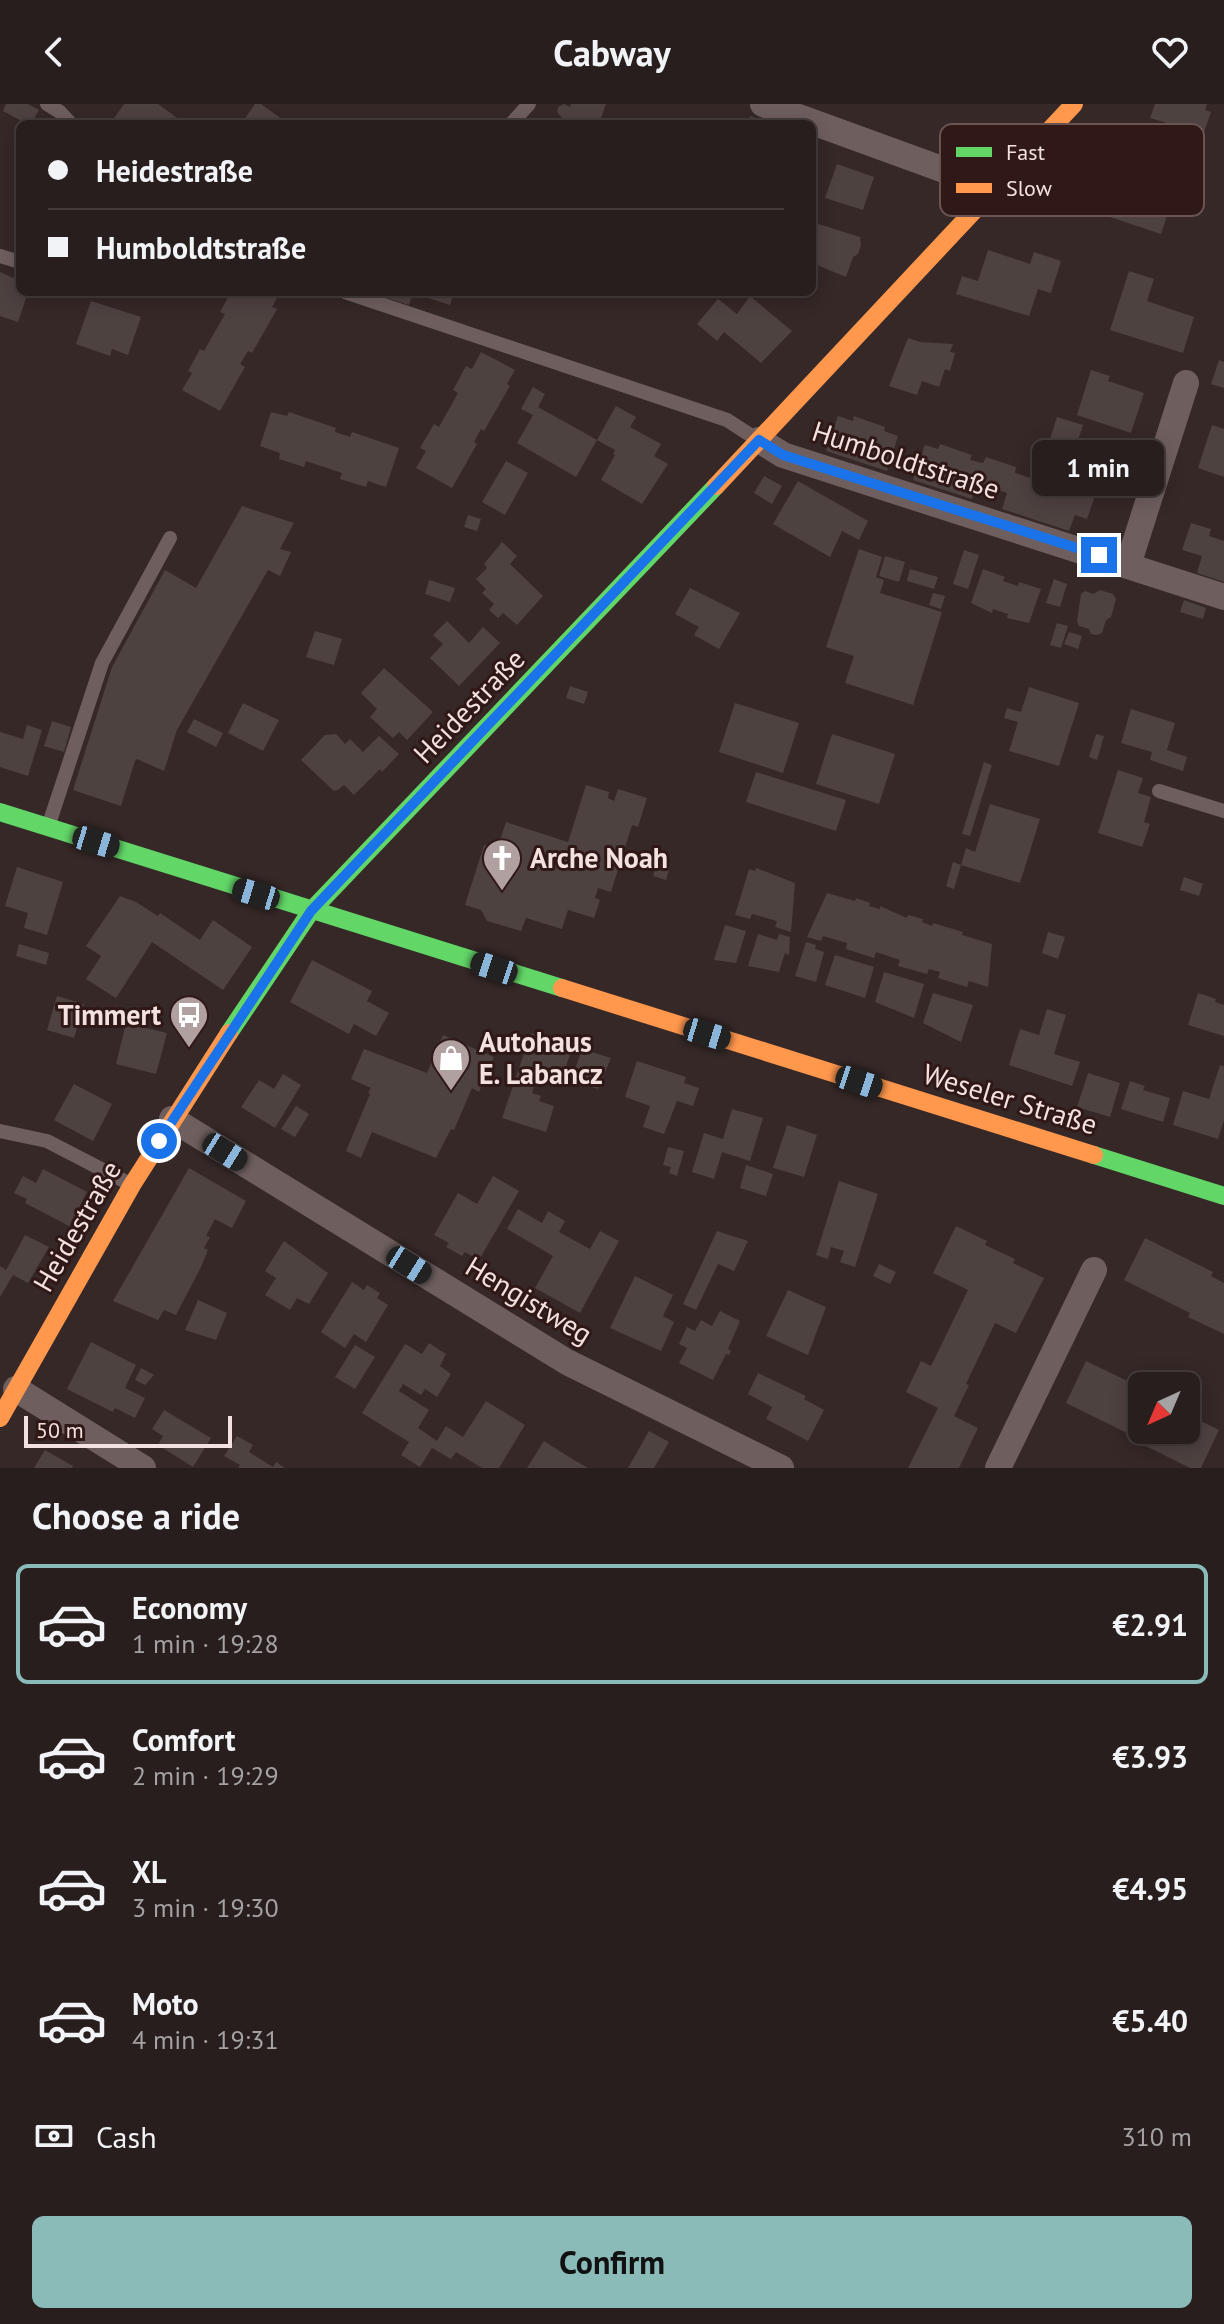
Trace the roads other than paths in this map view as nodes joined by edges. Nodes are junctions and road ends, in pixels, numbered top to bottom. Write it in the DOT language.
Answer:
graph roads {
  1 [pos="47,104"];
  2 [pos="529,104"];
  3 [pos="763,104"];
  4 [pos="1074,104"];
  5 [pos="67,120"];
  6 [pos="515,120"];
  7 [pos="807,120"];
  8 [pos="816,123"];
  9 [pos="1055,124"];
  10 [pos="940,168"];
  11 [pos="968,216"];
  12 [pos="357,296"];
  13 [pos="1186,383"];
  14 [pos="759,440"];
  15 [pos="170,538"];
  16 [pos="1128,565"];
  17 [pos="1224,597"];
  18 [pos="1159,791"];
  19 [pos="1224,811"];
  20 [pos="0,812"];
  21 [pos="48,827"];
  22 [pos="311,911"];
  23 [pos="172,1119"];
  24 [pos="0,1131"];
  25 [pos="132,1185"];
  26 [pos="1224,1196"];
  27 [pos="1094,1270"];
  28 [pos="16,1389"];
  29 [pos="0,1418"];
  30 [pos="143,1468"];
  31 [pos="781,1468"];
  32 [pos="998,1468"];
  1 -- 5 [label="lane"];
  2 -- 6 [label="lane"];
  3 -- 7 [label="street"];
  4 -- 9 [label="street, Heidestraße"];
  8 -- 10 [label="street"];
  11 -- 14 [label="street, Heidestraße"];
  12 -- 14 [label="lane"];
  13 -- 16 [label="street"];
  14 -- 16 [label="street, Humboldtstraße"];
  14 -- 22 [label="street, Heidestraße"];
  15 -- 21 [label="lane"];
  16 -- 17 [label="street, Humboldtstraße"];
  18 -- 19 [label="lane"];
  20 -- 21 [label="street, Weseler Straße"];
  21 -- 22 [label="street, Weseler Straße"];
  22 -- 23 [label="street, Heidestraße"];
  22 -- 26 [label="street, Weseler Straße"];
  23 -- 25 [label="street, Heidestraße"];
  23 -- 31 [label="street, Hengistweg"];
  24 -- 25 [label="lane"];
  25 -- 28 [label="street, Heidestraße"];
  27 -- 32 [label="street"];
  28 -- 29 [label="street, Heidestraße"];
  28 -- 30 [label="street"];
}
